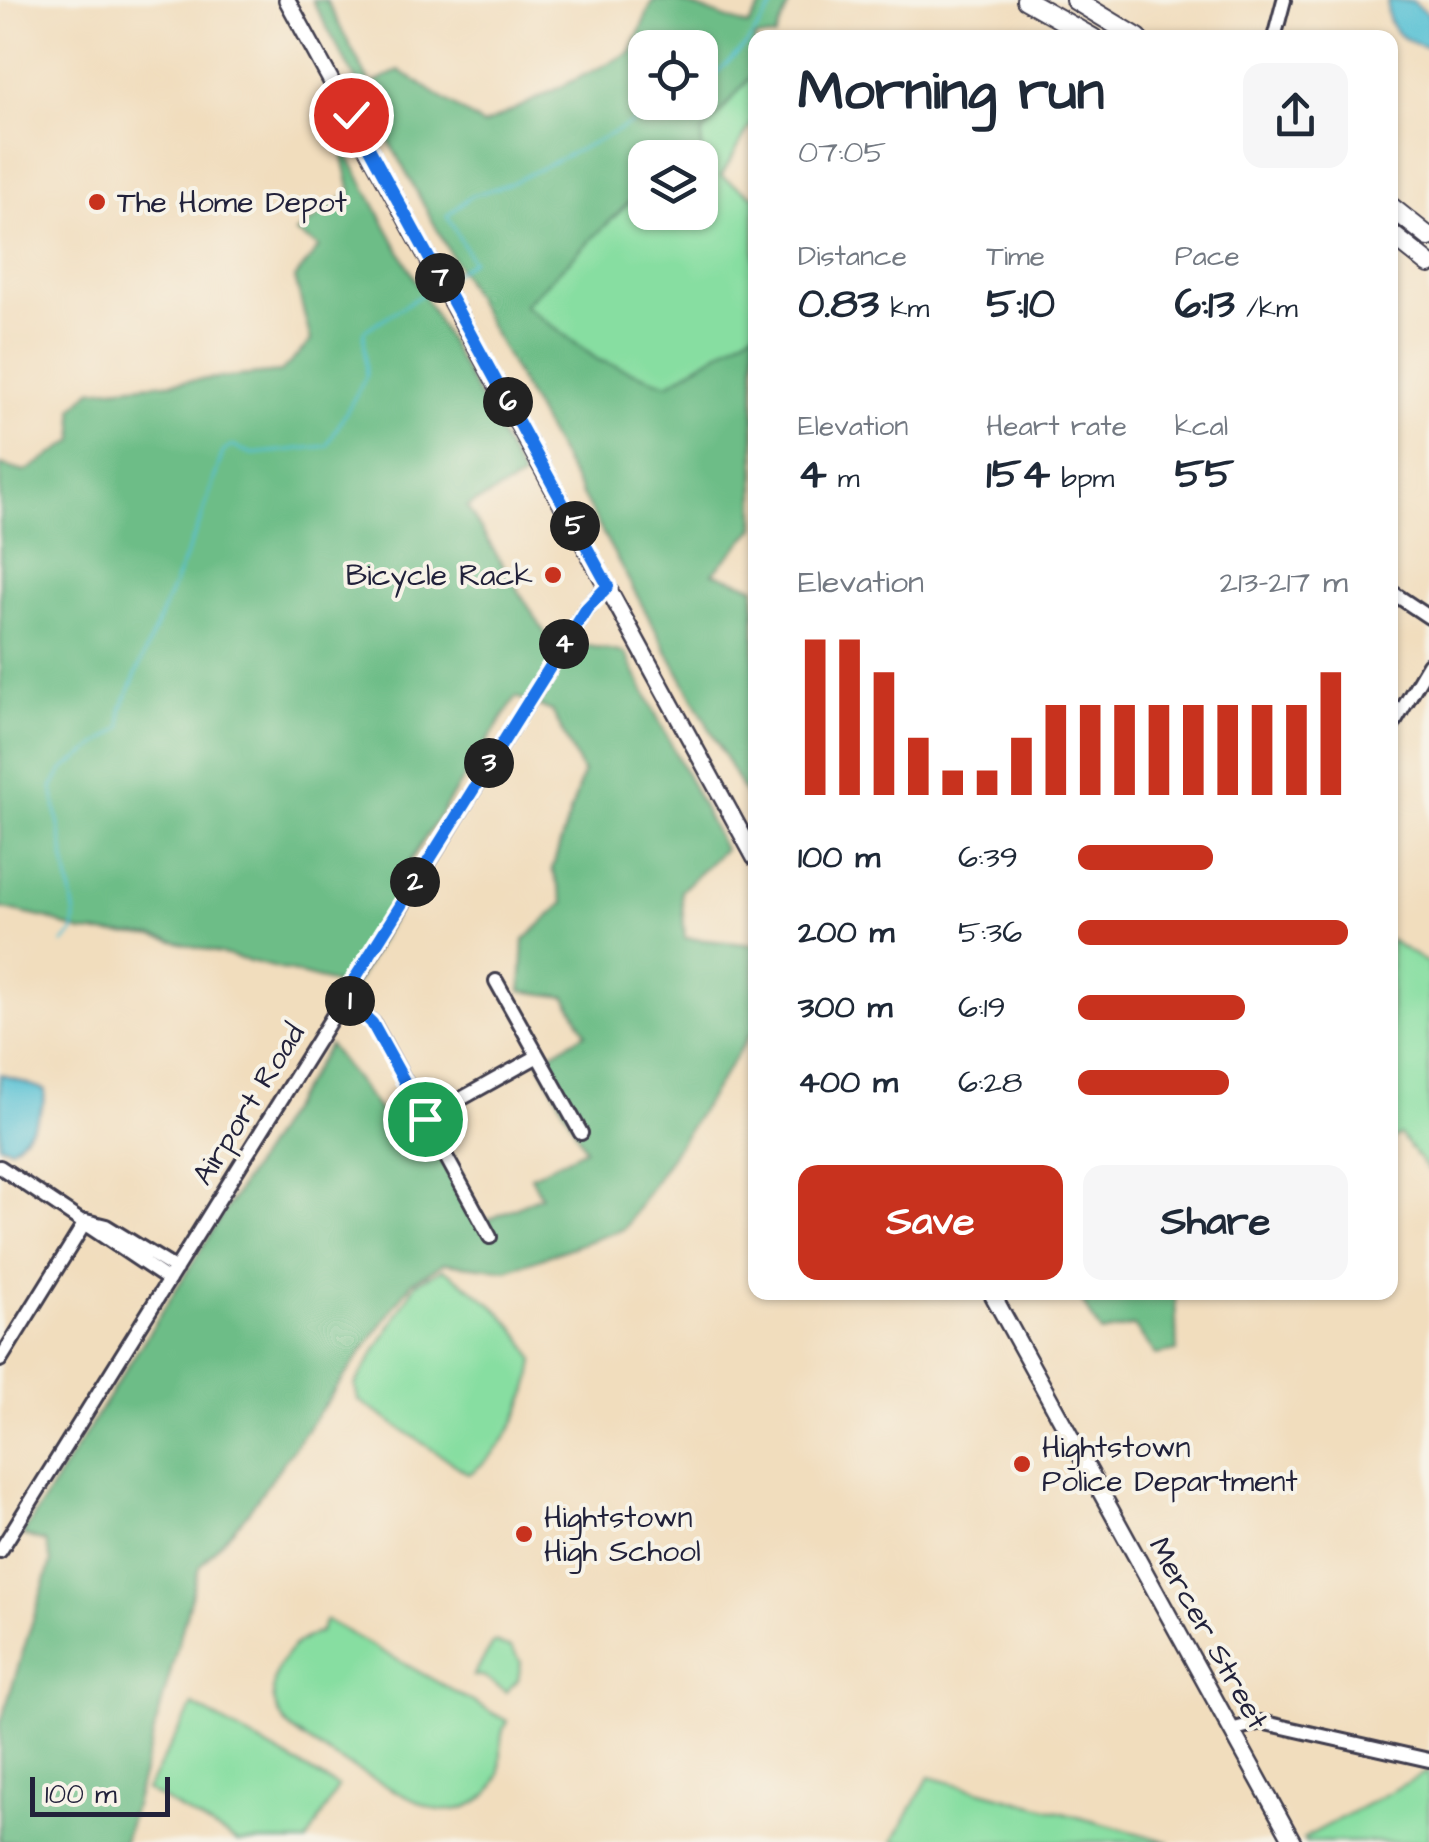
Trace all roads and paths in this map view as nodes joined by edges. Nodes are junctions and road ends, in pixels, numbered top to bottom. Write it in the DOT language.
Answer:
graph roads {
  1 [pos="288,0"];
  2 [pos="1026,0"];
  3 [pos="1075,0"];
  4 [pos="1284,0"];
  5 [pos="1064,29"];
  6 [pos="1125,30"];
  7 [pos="1276,30"];
  8 [pos="1398,212"];
  9 [pos="1429,237"];
  10 [pos="1398,239"];
  11 [pos="1429,264"];
  12 [pos="608,586"];
  13 [pos="1398,596"];
  14 [pos="1429,617"];
  15 [pos="1429,664"];
  16 [pos="1398,716"];
  17 [pos="748,845"];
  18 [pos="496,981"];
  19 [pos="344,996"];
  20 [pos="538,1056"];
  21 [pos="425,1119"];
  22 [pos="581,1133"];
  23 [pos="0,1167"];
  24 [pos="86,1221"];
  25 [pos="490,1237"];
  26 [pos="172,1274"];
  27 [pos="995,1300"];
  28 [pos="0,1360"];
  29 [pos="0,1552"];
  30 [pos="1231,1730"];
  31 [pos="1429,1760"];
  32 [pos="1293,1842"];
  1 -- 12 [label="main road"];
  2 -- 5 [label="highway"];
  3 -- 6 [label="highway"];
  4 -- 7 [label="street"];
  8 -- 9 [label="highway"];
  10 -- 11 [label="highway"];
  12 -- 17 [label="main road"];
  12 -- 19 [label="street, Airport Road"];
  13 -- 14 [label="street"];
  15 -- 16 [label="street"];
  18 -- 20 [label="street"];
  19 -- 21 [label="street"];
  19 -- 26 [label="street, Airport Road"];
  20 -- 21 [label="street"];
  20 -- 22 [label="street"];
  21 -- 25 [label="street"];
  23 -- 24 [label="street"];
  24 -- 26 [label="street"];
  24 -- 28 [label="street"];
  26 -- 29 [label="street, Airport Road"];
  27 -- 30 [label="main road, Mercer Street"];
  30 -- 31 [label="street"];
  30 -- 32 [label="main road, Mercer Street"];
}
